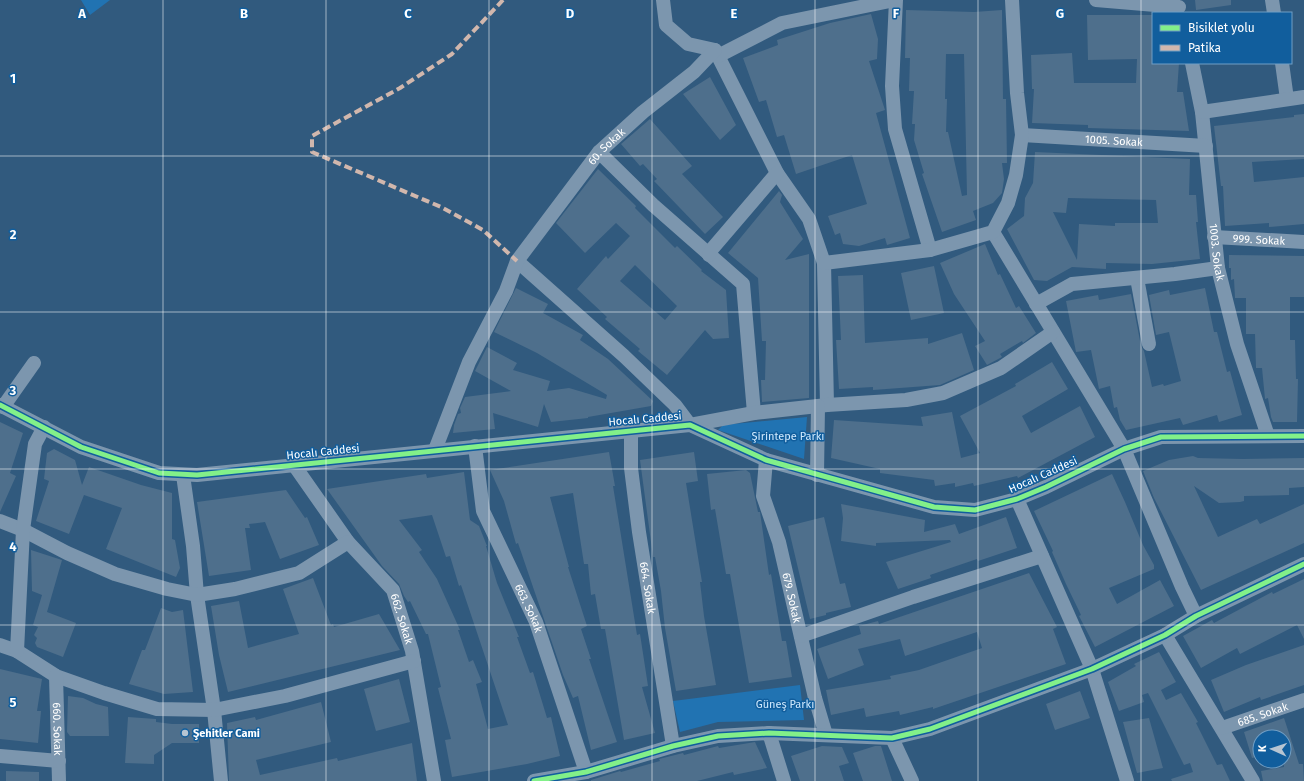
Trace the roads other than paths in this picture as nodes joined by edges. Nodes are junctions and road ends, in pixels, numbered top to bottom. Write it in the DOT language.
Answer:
graph roads {
  1 [pos="663,0"];
  2 [pos="895,0"];
  3 [pos="1012,0"];
  4 [pos="1096,0"];
  5 [pos="1272,0"];
  6 [pos="1179,7"];
  7 [pos="1274,12"];
  8 [pos="717,53"];
  9 [pos="1192,64"];
  10 [pos="1282,64"];
  11 [pos="1304,97"];
  12 [pos="1287,99"];
  13 [pos="1202,112"];
  14 [pos="1022,135"];
  15 [pos="1206,146"];
  16 [pos="599,152"];
  17 [pos="777,173"];
  18 [pos="992,232"];
  19 [pos="1214,237"];
  20 [pos="1304,242"];
  21 [pos="930,250"];
  22 [pos="709,255"];
  23 [pos="517,260"];
  24 [pos="824,263"];
  25 [pos="1218,268"];
  26 [pos="1137,278"];
  27 [pos="1036,304"];
  28 [pos="1053,332"];
  29 [pos="1149,344"];
  30 [pos="34,362"];
  31 [pos="1,406"];
  32 [pos="823,406"];
  33 [pos="754,413"];
  34 [pos="690,425"];
  35 [pos="44,427"];
  36 [pos="631,430"];
  37 [pos="1268,436"];
  38 [pos="1304,436"];
  39 [pos="475,446"];
  40 [pos="1124,448"];
  41 [pos="435,450"];
  42 [pos="766,460"];
  43 [pos="294,465"];
  44 [pos="183,474"];
  45 [pos="817,475"];
  46 [pos="1017,500"];
  47 [pos="0,521"];
  48 [pos="23,530"];
  49 [pos="348,542"];
  50 [pos="1042,556"];
  51 [pos="1304,564"];
  52 [pos="197,595"];
  53 [pos="1196,616"];
  54 [pos="1165,635"];
  55 [pos="801,636"];
  56 [pos="0,645"];
  57 [pos="17,651"];
  58 [pos="414,661"];
  59 [pos="1092,669"];
  60 [pos="56,676"];
  61 [pos="1304,700"];
  62 [pos="214,710"];
  63 [pos="1222,728"];
  64 [pos="769,733"];
  65 [pos="826,735"];
  66 [pos="892,738"];
  67 [pos="673,746"];
  68 [pos="0,756"];
  69 [pos="59,761"];
  70 [pos="586,772"];
  71 [pos="59,781"];
  72 [pos="221,781"];
  73 [pos="434,781"];
  74 [pos="534,781"];
  75 [pos="784,781"];
  76 [pos="912,781"];
  77 [pos="1127,781"];
  78 [pos="1253,781"];
  1 -- 8 [label="street"];
  2 -- 8 [label="street, 60. Sokak"];
  2 -- 21 [label="street"];
  3 -- 14 [label="street"];
  4 -- 6 [label="street"];
  5 -- 7 [label="street"];
  8 -- 16 [label="street, 60. Sokak"];
  8 -- 17 [label="street"];
  9 -- 13 [label="street, 1003. Sokak"];
  10 -- 12 [label="street"];
  11 -- 12 [label="street"];
  12 -- 13 [label="street"];
  13 -- 15 [label="street, 1003. Sokak"];
  14 -- 15 [label="street, 1005. Sokak"];
  14 -- 18 [label="street"];
  15 -- 19 [label="street, 1003. Sokak"];
  16 -- 22 [label="street"];
  16 -- 23 [label="street, 60. Sokak"];
  17 -- 22 [label="street"];
  17 -- 24 [label="street"];
  18 -- 21 [label="street"];
  18 -- 27 [label="street"];
  19 -- 20 [label="street, 999. Sokak"];
  19 -- 25 [label="street, 1003. Sokak"];
  21 -- 24 [label="street"];
  22 -- 33 [label="street"];
  23 -- 34 [label="street"];
  23 -- 41 [label="street, 60. Sokak"];
  24 -- 32 [label="street"];
  25 -- 26 [label="street"];
  25 -- 37 [label="street, 1003. Sokak"];
  26 -- 27 [label="street"];
  26 -- 29 [label="street"];
  27 -- 28 [label="street"];
  28 -- 32 [label="street"];
  28 -- 40 [label="street"];
  30 -- 31 [label="street"];
  31 -- 35 [label="street, Hocalı Caddesi"];
  32 -- 33 [label="street"];
  32 -- 45 [label="street"];
  33 -- 34 [label="street"];
  34 -- 36 [label="street, Hocalı Caddesi"];
  34 -- 42 [label="street, Hocalı Caddesi"];
  35 -- 44 [label="street, Hocalı Caddesi"];
  35 -- 48 [label="street"];
  36 -- 39 [label="street, Hocalı Caddesi"];
  36 -- 67 [label="street, 664. Sokak"];
  37 -- 38 [label="street, Hocalı Caddesi"];
  37 -- 40 [label="street, Hocalı Caddesi"];
  39 -- 41 [label="street, Hocalı Caddesi"];
  39 -- 70 [label="street, 663. Sokak"];
  40 -- 46 [label="street, Hocalı Caddesi"];
  40 -- 53 [label="street"];
  41 -- 43 [label="street, Hocalı Caddesi"];
  42 -- 45 [label="street, Hocalı Caddesi"];
  42 -- 55 [label="street, 679. Sokak"];
  43 -- 44 [label="street, Hocalı Caddesi"];
  43 -- 49 [label="street, 662. Sokak"];
  44 -- 52 [label="street"];
  45 -- 46 [label="street, Hocalı Caddesi"];
  46 -- 50 [label="street"];
  47 -- 48 [label="street"];
  48 -- 52 [label="street"];
  48 -- 57 [label="street"];
  49 -- 52 [label="street"];
  49 -- 58 [label="street, 662. Sokak"];
  50 -- 55 [label="street"];
  50 -- 59 [label="street"];
  51 -- 53 [label="street"];
  52 -- 62 [label="street"];
  53 -- 54 [label="street"];
  54 -- 59 [label="street"];
  54 -- 63 [label="street"];
  55 -- 65 [label="street, 679. Sokak"];
  56 -- 57 [label="street"];
  57 -- 60 [label="street"];
  58 -- 62 [label="street"];
  58 -- 73 [label="street, 662. Sokak"];
  59 -- 66 [label="street"];
  59 -- 77 [label="street"];
  60 -- 62 [label="street"];
  60 -- 69 [label="street, 660. Sokak"];
  61 -- 63 [label="street, 685. Sokak"];
  62 -- 72 [label="street"];
  63 -- 78 [label="street"];
  64 -- 65 [label="street"];
  64 -- 67 [label="street"];
  64 -- 75 [label="street"];
  65 -- 66 [label="street"];
  66 -- 76 [label="street"];
  67 -- 70 [label="street"];
  68 -- 69 [label="street"];
  69 -- 71 [label="street, 660. Sokak"];
  70 -- 74 [label="street"];
}
